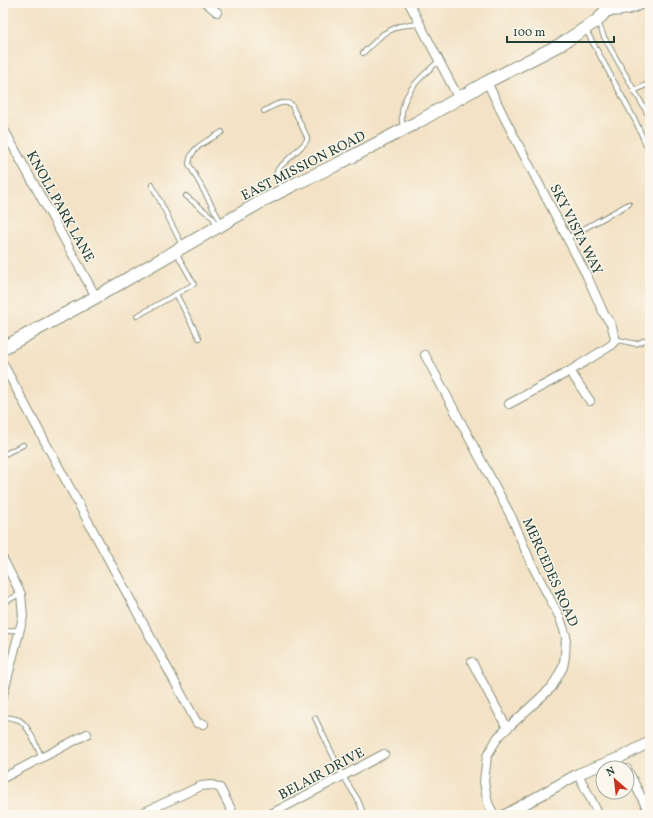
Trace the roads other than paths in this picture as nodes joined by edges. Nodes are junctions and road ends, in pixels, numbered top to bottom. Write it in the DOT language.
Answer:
graph roads {
  1 [pos="206,3"];
  2 [pos="409,3"];
  3 [pos="642,3"];
  4 [pos="609,7"];
  5 [pos="217,12"];
  6 [pos="597,20"];
  7 [pos="420,24"];
  8 [pos="585,28"];
  9 [pos="362,54"];
  10 [pos="439,61"];
  11 [pos="487,82"];
  12 [pos="650,83"];
  13 [pos="634,91"];
  14 [pos="459,99"];
  15 [pos="264,111"];
  16 [pos="650,118"];
  17 [pos="3,128"];
  18 [pos="403,130"];
  19 [pos="222,132"];
  20 [pos="650,154"];
  21 [pos="152,185"];
  22 [pos="282,191"];
  23 [pos="186,196"];
  24 [pos="629,204"];
  25 [pos="220,225"];
  26 [pos="567,238"];
  27 [pos="179,249"];
  28 [pos="176,294"];
  29 [pos="96,297"];
  30 [pos="137,316"];
  31 [pos="199,338"];
  32 [pos="650,338"];
  33 [pos="614,339"];
  34 [pos="3,348"];
  35 [pos="425,355"];
  36 [pos="3,364"];
  37 [pos="570,371"];
  38 [pos="590,401"];
  39 [pos="508,404"];
  40 [pos="23,444"];
  41 [pos="3,455"];
  42 [pos="3,559"];
  43 [pos="21,594"];
  44 [pos="3,603"];
  45 [pos="20,629"];
  46 [pos="3,632"];
  47 [pos="472,662"];
  48 [pos="3,695"];
  49 [pos="3,716"];
  50 [pos="315,718"];
  51 [pos="204,724"];
  52 [pos="507,728"];
  53 [pos="87,734"];
  54 [pos="650,742"];
  55 [pos="384,754"];
  56 [pos="621,757"];
  57 [pos="42,758"];
  58 [pos="623,760"];
  59 [pos="578,774"];
  60 [pos="343,776"];
  61 [pos="3,778"];
  62 [pos="635,784"];
  63 [pos="650,814"];
  64 [pos="138,815"];
  65 [pos="234,815"];
  66 [pos="269,815"];
  67 [pos="364,815"];
  68 [pos="494,815"];
  69 [pos="505,815"];
  70 [pos="599,815"];
  1 -- 5 [label="street"];
  2 -- 7 [label="street"];
  3 -- 4 [label="street"];
  4 -- 6 [label="main road, EAST MISSION ROAD"];
  6 -- 8 [label="main road, EAST MISSION ROAD"];
  6 -- 13 [label="lane"];
  7 -- 9 [label="lane"];
  7 -- 10 [label="street"];
  8 -- 11 [label="main road, EAST MISSION ROAD"];
  8 -- 20 [label="lane"];
  10 -- 14 [label="street"];
  10 -- 18 [label="lane"];
  11 -- 14 [label="main road, EAST MISSION ROAD"];
  11 -- 26 [label="street, SKY VISTA WAY"];
  12 -- 13 [label="lane"];
  13 -- 16 [label="lane"];
  14 -- 18 [label="main road, EAST MISSION ROAD"];
  15 -- 22 [label="lane"];
  17 -- 29 [label="street, KNOLL PARK LANE"];
  18 -- 22 [label="main road, EAST MISSION ROAD"];
  19 -- 25 [label="lane"];
  21 -- 27 [label="lane"];
  22 -- 25 [label="main road, EAST MISSION ROAD"];
  23 -- 25 [label="lane"];
  24 -- 26 [label="lane"];
  25 -- 27 [label="main road, EAST MISSION ROAD"];
  26 -- 33 [label="street, SKY VISTA WAY"];
  27 -- 28 [label="lane"];
  27 -- 29 [label="main road, EAST MISSION ROAD"];
  28 -- 30 [label="lane"];
  28 -- 31 [label="lane"];
  29 -- 34 [label="main road, EAST MISSION ROAD"];
  32 -- 33 [label="lane"];
  33 -- 37 [label="street"];
  35 -- 52 [label="street, MERCEDES ROAD"];
  36 -- 51 [label="street"];
  37 -- 38 [label="street"];
  37 -- 39 [label="street"];
  40 -- 41 [label="lane"];
  42 -- 43 [label="street"];
  43 -- 44 [label="lane"];
  43 -- 45 [label="street"];
  45 -- 46 [label="lane"];
  45 -- 48 [label="street"];
  47 -- 52 [label="street"];
  49 -- 57 [label="lane"];
  50 -- 60 [label="lane"];
  52 -- 68 [label="street, MERCEDES ROAD"];
  53 -- 57 [label="street"];
  54 -- 56 [label="street"];
  55 -- 60 [label="street, BELAIR DRIVE"];
  56 -- 58 [label="street"];
  56 -- 59 [label="street"];
  57 -- 61 [label="street"];
  59 -- 69 [label="street"];
  59 -- 70 [label="street"];
  60 -- 66 [label="street, BELAIR DRIVE"];
  60 -- 67 [label="lane"];
  62 -- 63 [label="street"];
  64 -- 65 [label="street"];
}
